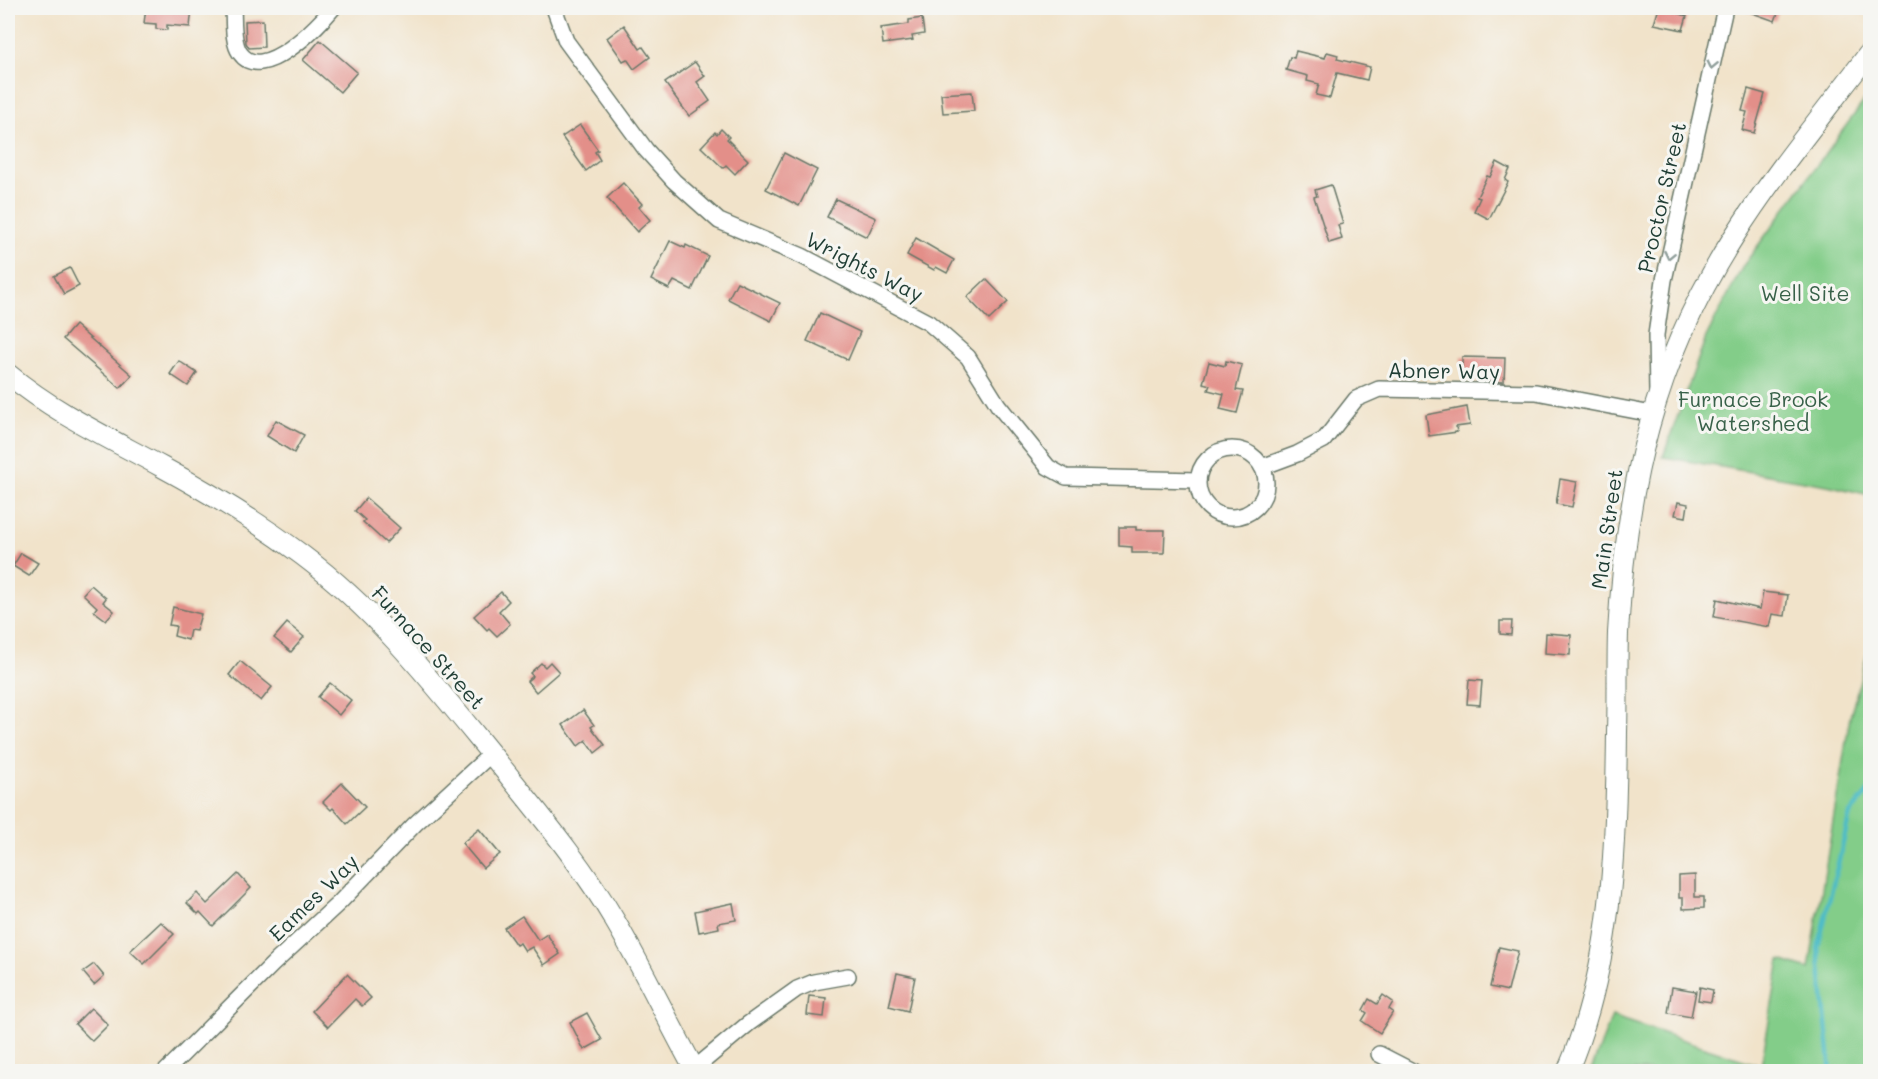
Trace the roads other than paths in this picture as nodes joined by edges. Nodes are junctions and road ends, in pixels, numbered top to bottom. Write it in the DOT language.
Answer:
graph roads {
  1 [pos="233,8"];
  2 [pos="333,8"];
  3 [pos="554,8"];
  4 [pos="1725,8"];
  5 [pos="1870,52"];
  6 [pos="8,374"];
  7 [pos="1654,406"];
  8 [pos="1262,468"];
  9 [pos="1198,480"];
  10 [pos="491,754"];
  11 [pos="848,976"];
  12 [pos="1379,1054"];
  13 [pos="695,1070"];
  14 [pos="165,1071"];
  15 [pos="1414,1071"];
  16 [pos="1567,1071"];
  1 -- 2 [label="street"];
  3 -- 9 [label="street, Wrights Way"];
  4 -- 7 [label="street, Proctor Street, one-way"];
  5 -- 7 [label="main road, Main Street"];
  6 -- 10 [label="main road, Furnace Street"];
  7 -- 8 [label="street, Abner Way"];
  7 -- 16 [label="main road, Main Street"];
  8 -- 9 [label="street"];
  8 -- 9 [label="street"];
  10 -- 13 [label="main road, Furnace Street"];
  10 -- 14 [label="street, Eames Way"];
  11 -- 13 [label="street"];
  12 -- 15 [label="street"];
}
